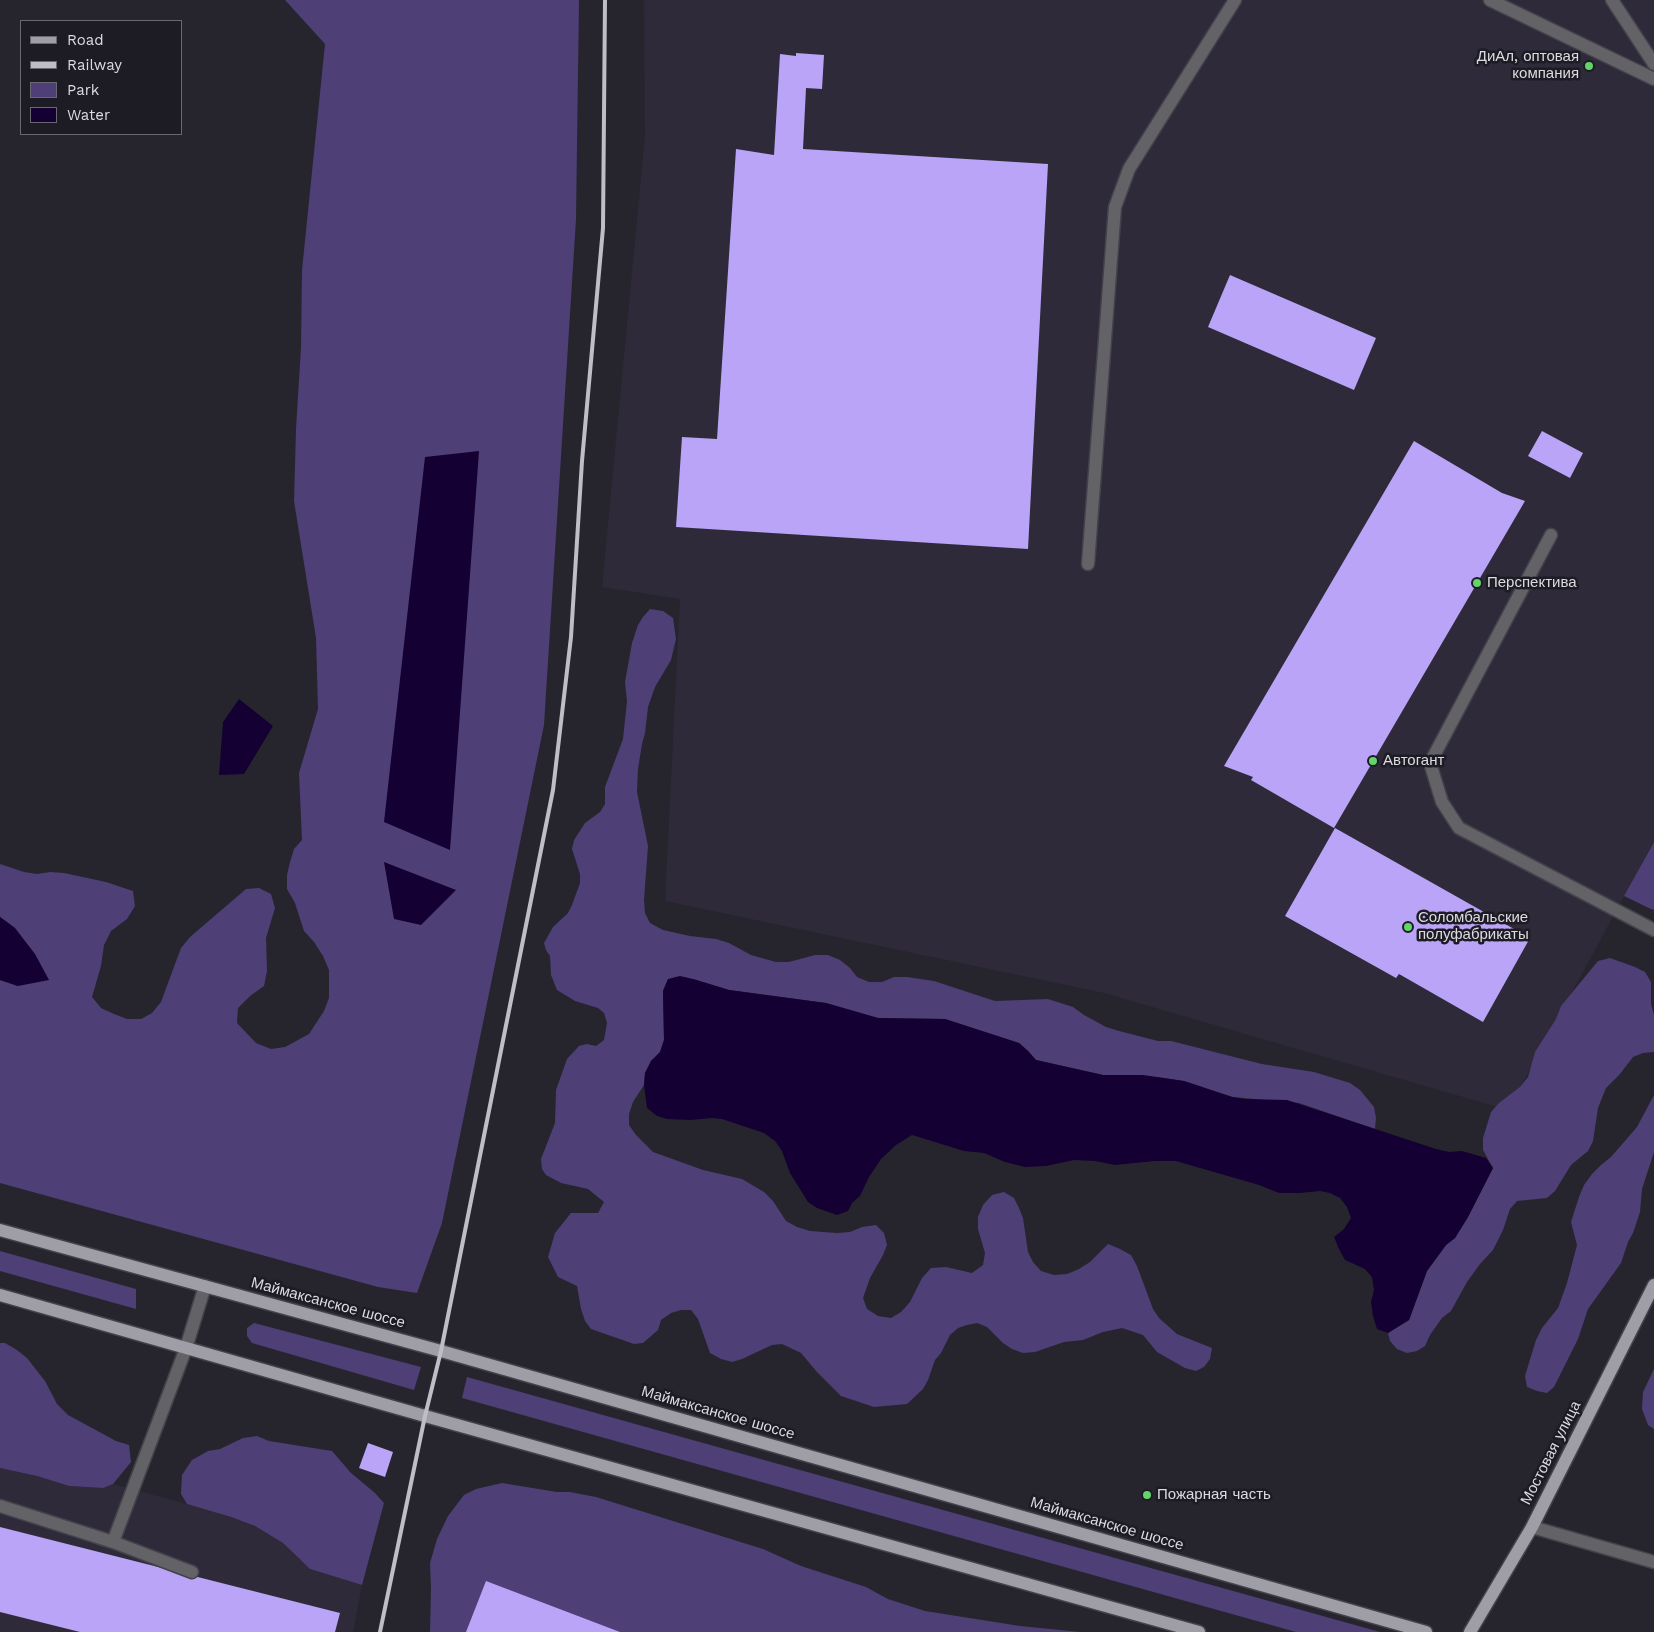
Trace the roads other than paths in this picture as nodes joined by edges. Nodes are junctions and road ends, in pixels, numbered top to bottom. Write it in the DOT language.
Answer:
graph roads {
  1 [pos="1235,0"];
  2 [pos="1490,0"];
  3 [pos="1612,0"];
  4 [pos="1654,64"];
  5 [pos="1654,79"];
  6 [pos="1551,535"];
  7 [pos="1088,564"];
  8 [pos="1654,930"];
  9 [pos="0,1230"];
  10 [pos="1654,1285"];
  11 [pos="204,1286"];
  12 [pos="0,1295"];
  13 [pos="186,1348"];
  14 [pos="0,1506"];
  15 [pos="1532,1527"];
  16 [pos="113,1542"];
  17 [pos="1654,1562"];
  18 [pos="192,1572"];
  19 [pos="1199,1632"];
  20 [pos="1426,1632"];
  21 [pos="1470,1632"];
  1 -- 7 [label="lane"];
  2 -- 5 [label="lane"];
  3 -- 4 [label="lane"];
  6 -- 8 [label="lane"];
  9 -- 11 [label="main road, Маймаксанское шоссе"];
  10 -- 15 [label="main road, Мостовая улица"];
  11 -- 13 [label="lane"];
  11 -- 20 [label="main road, Маймаксанское шоссе"];
  12 -- 13 [label="main road"];
  13 -- 16 [label="lane"];
  13 -- 19 [label="main road"];
  14 -- 16 [label="lane"];
  15 -- 17 [label="lane"];
  15 -- 21 [label="main road, Мостовая улица"];
  16 -- 18 [label="lane"];
}
